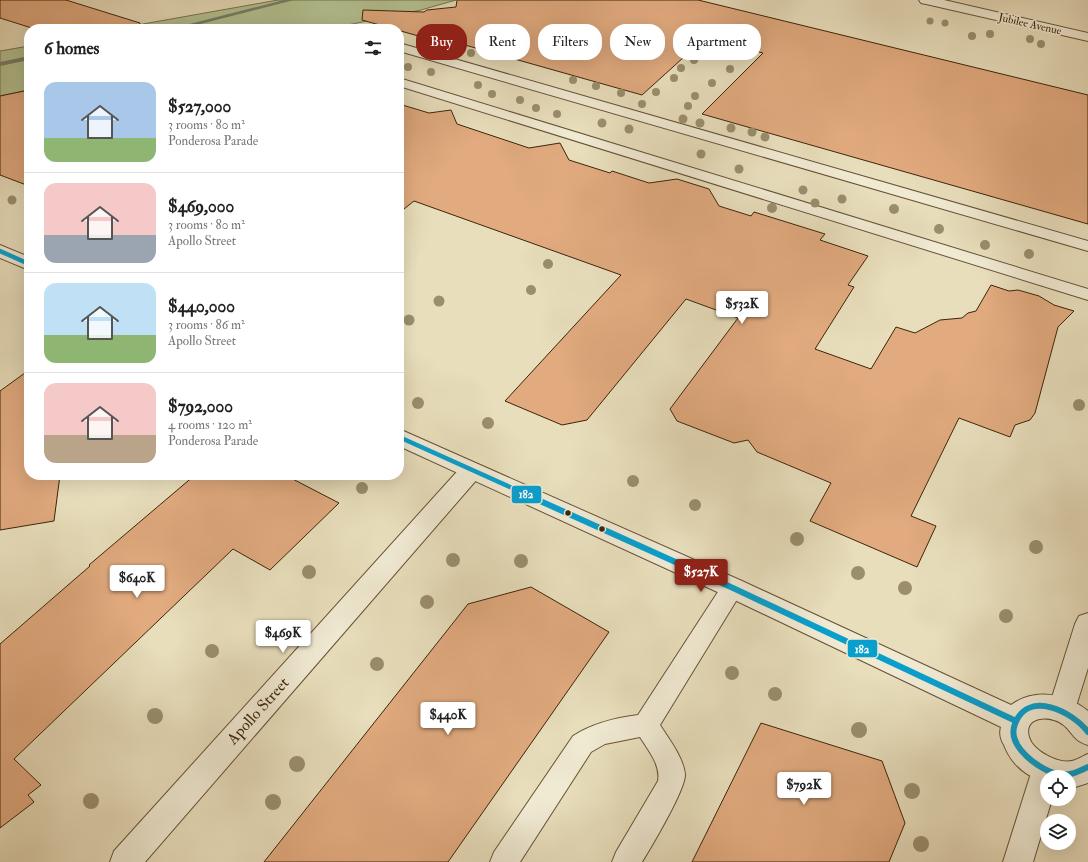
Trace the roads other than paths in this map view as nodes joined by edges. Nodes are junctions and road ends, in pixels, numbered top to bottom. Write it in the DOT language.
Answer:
graph roads {
  1 [pos="926,0"];
  2 [pos="1088,36"];
  3 [pos="404,48"];
  4 [pos="404,84"];
  5 [pos="1088,246"];
  6 [pos="0,251"];
  7 [pos="24,262"];
  8 [pos="1088,295"];
  9 [pos="404,439"];
  10 [pos="471,471"];
  11 [pos="733,588"];
  12 [pos="1088,624"];
  13 [pos="1062,710"];
  14 [pos="1016,722"];
  15 [pos="646,725"];
  16 [pos="1088,732"];
  17 [pos="1088,767"];
  18 [pos="1046,770"];
  19 [pos="1076,774"];
  20 [pos="1040,790"];
  21 [pos="125,862"];
  22 [pos="504,862"];
  23 [pos="626,862"];
  24 [pos="1018,862"];
  1 -- 2 [label="street, Jubilee Avenue"];
  3 -- 5 [label="lane"];
  4 -- 8 [label="lane"];
  6 -- 7 [label="street"];
  9 -- 10 [label="street"];
  10 -- 11 [label="street"];
  10 -- 21 [label="street, Apollo Street"];
  11 -- 14 [label="street"];
  11 -- 15 [label="lane"];
  12 -- 13 [label="street"];
  13 -- 14 [label="street"];
  13 -- 16 [label="street"];
  14 -- 18 [label="street"];
  15 -- 22 [label="lane"];
  15 -- 23 [label="lane"];
  17 -- 19 [label="street"];
  20 -- 24 [label="street"];
}
